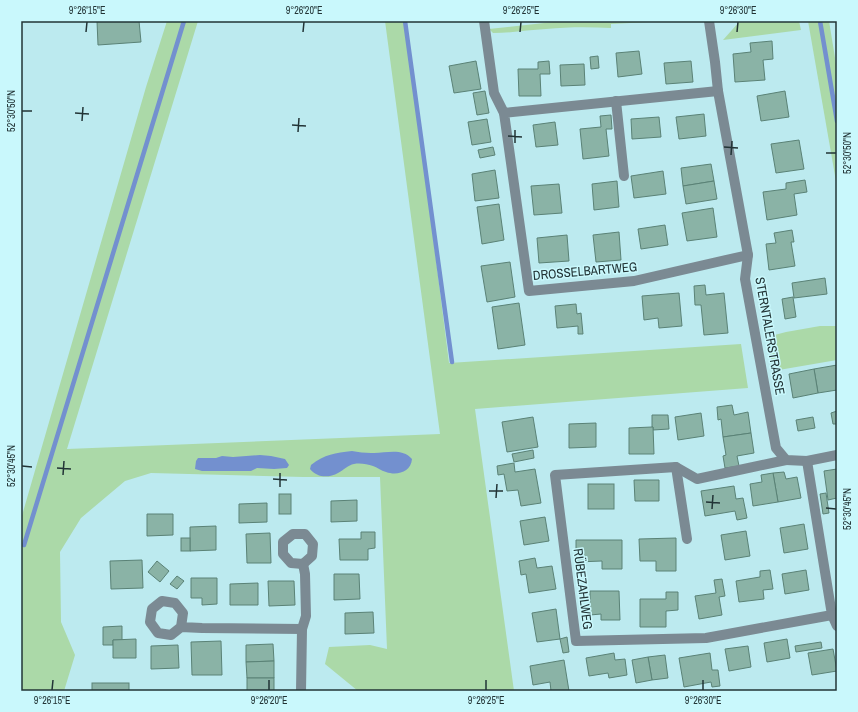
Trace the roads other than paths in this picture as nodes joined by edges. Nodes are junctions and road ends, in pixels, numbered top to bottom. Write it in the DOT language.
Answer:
graph roads {
  1 [pos="484,21"];
  2 [pos="709,21"];
  3 [pos="718,91"];
  4 [pos="616,101"];
  5 [pos="504,113"];
  6 [pos="624,176"];
  7 [pos="748,255"];
  8 [pos="837,455"];
  9 [pos="786,460"];
  10 [pos="807,460"];
  11 [pos="676,467"];
  12 [pos="687,539"];
  13 [pos="303,564"];
  14 [pos="832,615"];
  15 [pos="837,626"];
  16 [pos="181,627"];
  17 [pos="302,629"];
  18 [pos="301,691"];
  1 -- 5 [label="street, DROSSELBARTWEG"];
  2 -- 3 [label="street, STERNTALERSTRASSE"];
  3 -- 4 [label="street"];
  3 -- 7 [label="street, STERNTALERSTRASSE"];
  4 -- 5 [label="street"];
  4 -- 6 [label="street"];
  5 -- 7 [label="street, DROSSELBARTWEG"];
  7 -- 9 [label="street, STERNTALERSTRASSE"];
  8 -- 10 [label="street"];
  9 -- 10 [label="street"];
  9 -- 11 [label="street"];
  10 -- 14 [label="street"];
  11 -- 12 [label="street"];
  11 -- 14 [label="street, RÜBEZAHLWEG"];
  13 -- 17 [label="street"];
  14 -- 15 [label="street"];
  16 -- 17 [label="street"];
  17 -- 18 [label="street"];
}
